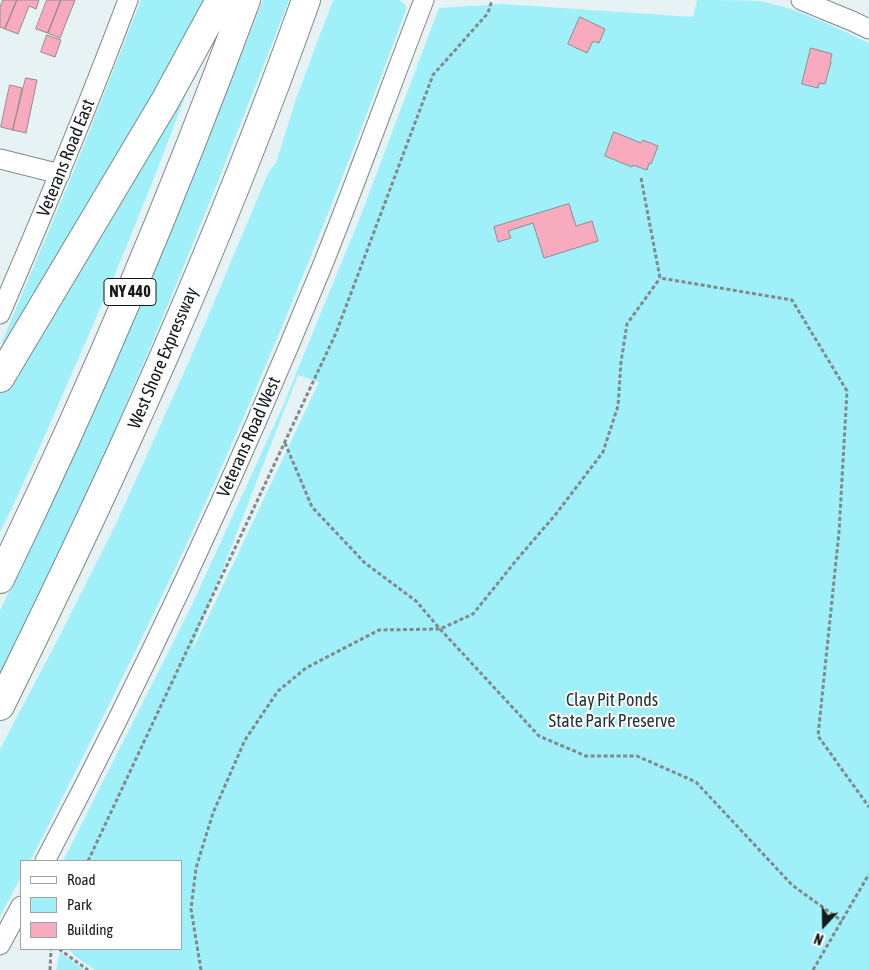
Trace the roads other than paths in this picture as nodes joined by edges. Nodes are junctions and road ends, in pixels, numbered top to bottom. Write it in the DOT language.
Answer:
graph roads {
  1 [pos="128,0"];
  2 [pos="220,0"];
  3 [pos="246,0"];
  4 [pos="306,0"];
  5 [pos="321,0"];
  6 [pos="424,0"];
  7 [pos="801,0"];
  8 [pos="869,29"];
  9 [pos="248,154"];
  10 [pos="0,159"];
  11 [pos="60,174"];
  12 [pos="0,314"];
  13 [pos="0,378"];
  14 [pos="0,579"];
  15 [pos="0,706"];
  16 [pos="46,860"];
  17 [pos="20,908"];
  18 [pos="0,946"];
  1 -- 11 [label="street, Veterans Road East"];
  2 -- 13 [label="highway"];
  3 -- 14 [label="highway, NY 440"];
  4 -- 9 [label="highway, West Shore Expressway"];
  5 -- 9 [label="highway"];
  6 -- 16 [label="street, Veterans Road West"];
  7 -- 8 [label="street"];
  9 -- 15 [label="highway, West Shore Expressway"];
  10 -- 11 [label="street"];
  11 -- 12 [label="street, Veterans Road East"];
  17 -- 18 [label="street"];
}
